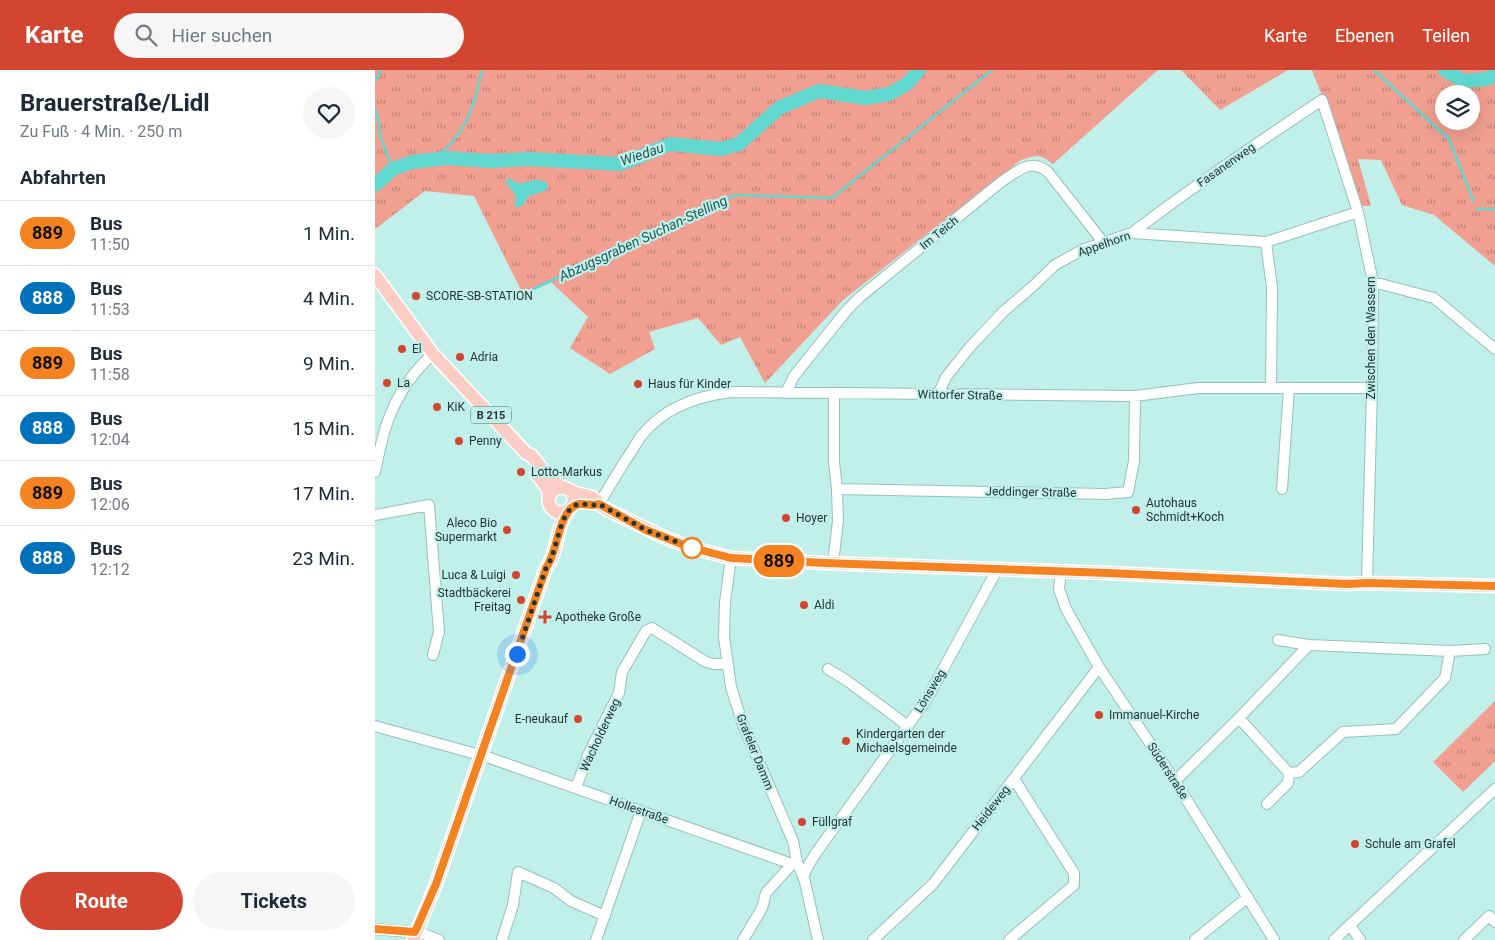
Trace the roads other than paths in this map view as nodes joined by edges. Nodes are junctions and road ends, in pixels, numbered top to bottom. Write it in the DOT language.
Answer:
graph roads {
  1 [pos="1322,100"];
  2 [pos="1358,212"];
  3 [pos="1132,233"];
  4 [pos="1103,242"];
  5 [pos="1266,242"];
  6 [pos="375,275"];
  7 [pos="1373,282"];
  8 [pos="1495,349"];
  9 [pos="433,354"];
  10 [pos="1271,388"];
  11 [pos="1289,388"];
  12 [pos="1372,388"];
  13 [pos="786,393"];
  14 [pos="834,393"];
  15 [pos="938,395"];
  16 [pos="1135,396"];
  17 [pos="527,454"];
  18 [pos="375,472"];
  19 [pos="561,487"];
  20 [pos="837,489"];
  21 [pos="1282,489"];
  22 [pos="572,492"];
  23 [pos="550,503"];
  24 [pos="599,504"];
  25 [pos="570,509"];
  26 [pos="375,515"];
  27 [pos="731,558"];
  28 [pos="833,563"];
  29 [pos="546,568"];
  30 [pos="997,570"];
  31 [pos="1061,572"];
  32 [pos="1367,583"];
  33 [pos="1495,586"];
  34 [pos="1278,640"];
  35 [pos="1309,645"];
  36 [pos="1485,650"];
  37 [pos="1450,651"];
  38 [pos="433,655"];
  39 [pos="727,664"];
  40 [pos="1099,667"];
  41 [pos="828,670"];
  42 [pos="1239,718"];
  43 [pos="375,726"];
  44 [pos="907,726"];
  45 [pos="481,755"];
  46 [pos="1289,773"];
  47 [pos="1014,779"];
  48 [pos="1175,780"];
  49 [pos="576,788"];
  50 [pos="1494,793"];
  51 [pos="1267,804"];
  52 [pos="641,810"];
  53 [pos="816,853"];
  54 [pos="795,860"];
  55 [pos="803,877"];
  56 [pos="1248,897"];
  57 [pos="605,916"];
  58 [pos="1495,922"];
  59 [pos="1350,925"];
  60 [pos="375,929"];
  61 [pos="414,936"];
  62 [pos="439,940"];
  63 [pos="502,940"];
  64 [pos="596,940"];
  65 [pos="743,940"];
  66 [pos="818,940"];
  67 [pos="873,940"];
  68 [pos="1009,940"];
  69 [pos="1195,940"];
  70 [pos="1274,940"];
  71 [pos="1334,940"];
  72 [pos="1360,940"];
  73 [pos="1464,940"];
  1 -- 2 [label="street, Zwischen den Wassern"];
  1 -- 3 [label="street, Fasanenweg"];
  2 -- 5 [label="street, Appelhorn"];
  2 -- 7 [label="street, Zwischen den Wassern"];
  3 -- 4 [label="street, Appelhorn"];
  3 -- 5 [label="street, Appelhorn"];
  4 -- 13 [label="street, Im Teich"];
  4 -- 15 [label="street, Appelhorn"];
  5 -- 10 [label="street"];
  6 -- 9 [label="main road, B 215"];
  7 -- 8 [label="street"];
  7 -- 12 [label="street, Zwischen den Wassern"];
  9 -- 17 [label="main road, B 215"];
  9 -- 18 [label="street"];
  10 -- 11 [label="street, Wittorfer Straße"];
  10 -- 16 [label="street, Wittorfer Straße"];
  11 -- 12 [label="street, Wittorfer Straße"];
  11 -- 21 [label="street"];
  12 -- 32 [label="street, Zwischen den Wassern"];
  13 -- 14 [label="street, Wittorfer Straße"];
  13 -- 24 [label="street, Wittorfer Straße"];
  14 -- 15 [label="street, Wittorfer Straße"];
  14 -- 20 [label="street"];
  15 -- 16 [label="street, Wittorfer Straße"];
  16 -- 20 [label="street, Jeddinger Straße"];
  17 -- 19 [label="main road, B 215"];
  17 -- 23 [label="main road, B 215"];
  19 -- 22 [label="main road"];
  19 -- 23 [label="main road"];
  20 -- 28 [label="street"];
  22 -- 24 [label="main road"];
  22 -- 25 [label="main road"];
  23 -- 25 [label="main road"];
  23 -- 29 [label="main road"];
  24 -- 25 [label="main road"];
  24 -- 27 [label="main road"];
  25 -- 29 [label="main road"];
  26 -- 38 [label="street"];
  27 -- 28 [label="main road"];
  27 -- 39 [label="street, Grafeler Damm"];
  28 -- 30 [label="main road"];
  29 -- 45 [label="main road"];
  30 -- 31 [label="main road"];
  30 -- 44 [label="street, Lönsweg"];
  31 -- 32 [label="main road"];
  31 -- 40 [label="street, Süderstraße"];
  32 -- 33 [label="main road"];
  34 -- 35 [label="street"];
  35 -- 37 [label="street"];
  35 -- 42 [label="street"];
  36 -- 37 [label="street"];
  37 -- 46 [label="street"];
  39 -- 49 [label="street, Wacholderweg"];
  39 -- 54 [label="street, Grafeler Damm"];
  40 -- 47 [label="street, Heideweg"];
  40 -- 48 [label="street, Süderstraße"];
  41 -- 44 [label="street"];
  42 -- 46 [label="street"];
  42 -- 48 [label="street"];
  43 -- 45 [label="street, Hollestraße"];
  44 -- 53 [label="street, Lönsweg"];
  45 -- 49 [label="street, Hollestraße"];
  45 -- 61 [label="main road"];
  46 -- 51 [label="street"];
  47 -- 67 [label="street, Heideweg"];
  47 -- 68 [label="street"];
  48 -- 56 [label="street, Süderstraße"];
  49 -- 52 [label="street, Hollestraße"];
  50 -- 59 [label="street"];
  52 -- 54 [label="street, Hollestraße"];
  52 -- 57 [label="street"];
  53 -- 54 [label="street"];
  53 -- 55 [label="street, Lönsweg"];
  54 -- 55 [label="street, Grafeler Damm"];
  54 -- 65 [label="street"];
  55 -- 66 [label="street, Grafeler Damm"];
  56 -- 69 [label="street"];
  56 -- 70 [label="street, Süderstraße"];
  57 -- 63 [label="street"];
  57 -- 64 [label="street"];
  58 -- 73 [label="street"];
  59 -- 71 [label="street"];
  59 -- 72 [label="street"];
  60 -- 61 [label="street"];
  61 -- 62 [label="street"];
}
